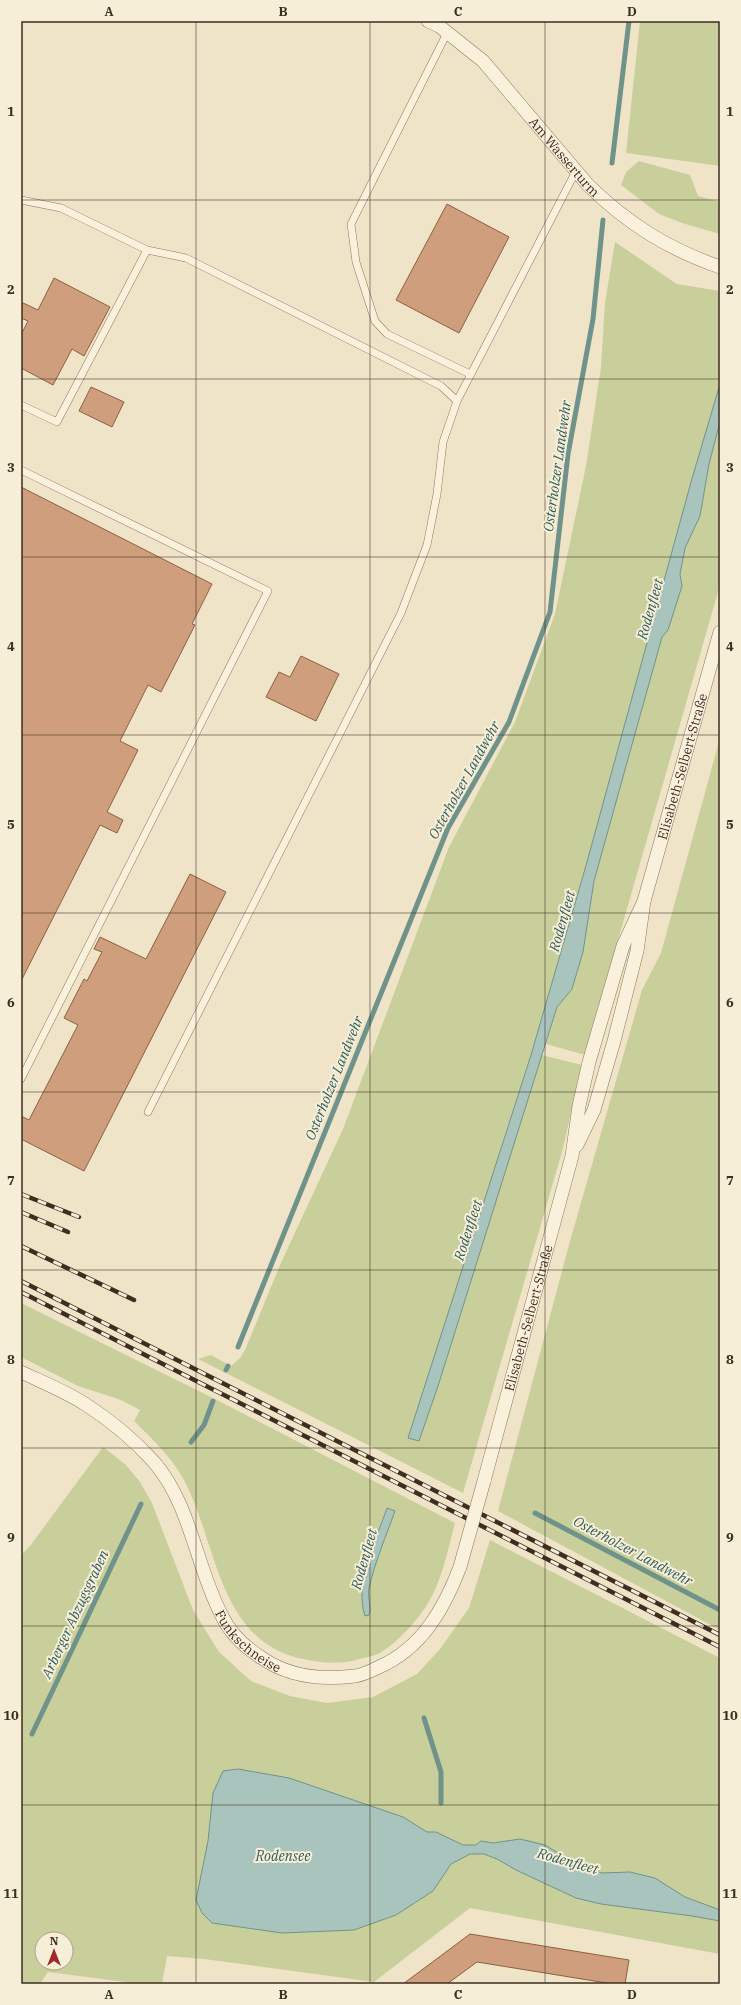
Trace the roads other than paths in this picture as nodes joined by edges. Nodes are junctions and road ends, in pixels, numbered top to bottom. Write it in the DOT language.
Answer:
graph roads {
  1 [pos="428,21"];
  2 [pos="447,33"];
  3 [pos="576,171"];
  4 [pos="21,200"];
  5 [pos="147,250"];
  6 [pos="720,267"];
  7 [pos="470,374"];
  8 [pos="458,401"];
  9 [pos="21,405"];
  10 [pos="21,470"];
  11 [pos="720,632"];
  12 [pos="644,900"];
  13 [pos="21,1079"];
  14 [pos="148,1112"];
  15 [pos="572,1156"];
  16 [pos="21,1372"];
  17 [pos="484,1480"];
  1 -- 2 [label="street, Am Wasserturm"];
  2 -- 3 [label="street, Am Wasserturm"];
  2 -- 7 [label="lane"];
  3 -- 6 [label="street, Am Wasserturm"];
  3 -- 7 [label="lane"];
  4 -- 5 [label="lane"];
  5 -- 8 [label="lane"];
  5 -- 9 [label="lane"];
  7 -- 8 [label="lane"];
  8 -- 14 [label="lane"];
  10 -- 13 [label="lane"];
  11 -- 12 [label="street, Elisabeth-Selbert-Straße"];
  12 -- 15 [label="street, Elisabeth-Selbert-Straße"];
  12 -- 15 [label="street, Elisabeth-Selbert-Straße"];
  15 -- 17 [label="street, Elisabeth-Selbert-Straße"];
  16 -- 17 [label="street, Funkschneise, bridge"];
}
